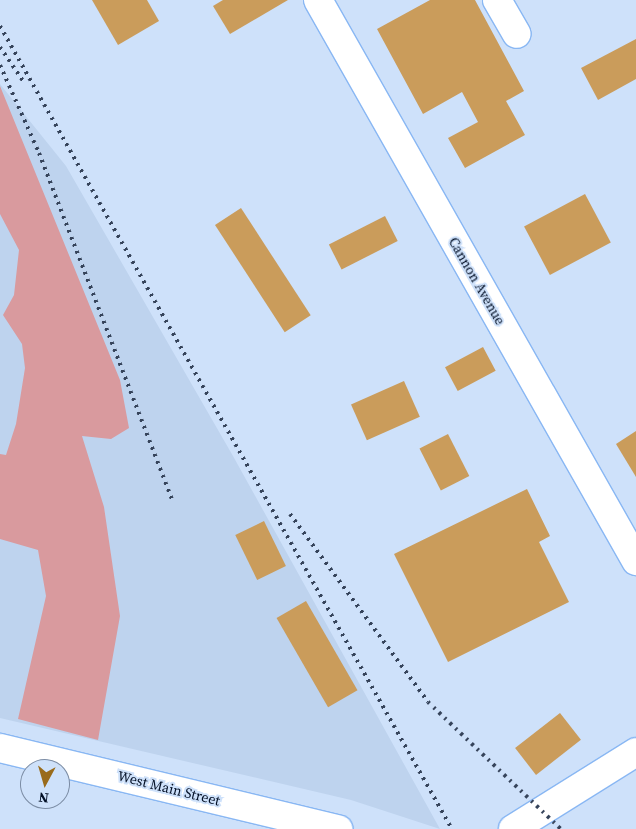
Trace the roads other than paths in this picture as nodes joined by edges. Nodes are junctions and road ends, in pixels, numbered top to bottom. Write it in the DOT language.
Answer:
graph roads {
  1 [pos="318,0"];
  2 [pos="497,0"];
  3 [pos="517,34"];
  4 [pos="636,561"];
  5 [pos="0,748"];
  6 [pos="636,752"];
  7 [pos="525,827"];
  8 [pos="338,829"];
  1 -- 4 [label="street, Cannon Avenue"];
  2 -- 3 [label="street"];
  5 -- 8 [label="street, West Main Street"];
  6 -- 7 [label="street"];
}
